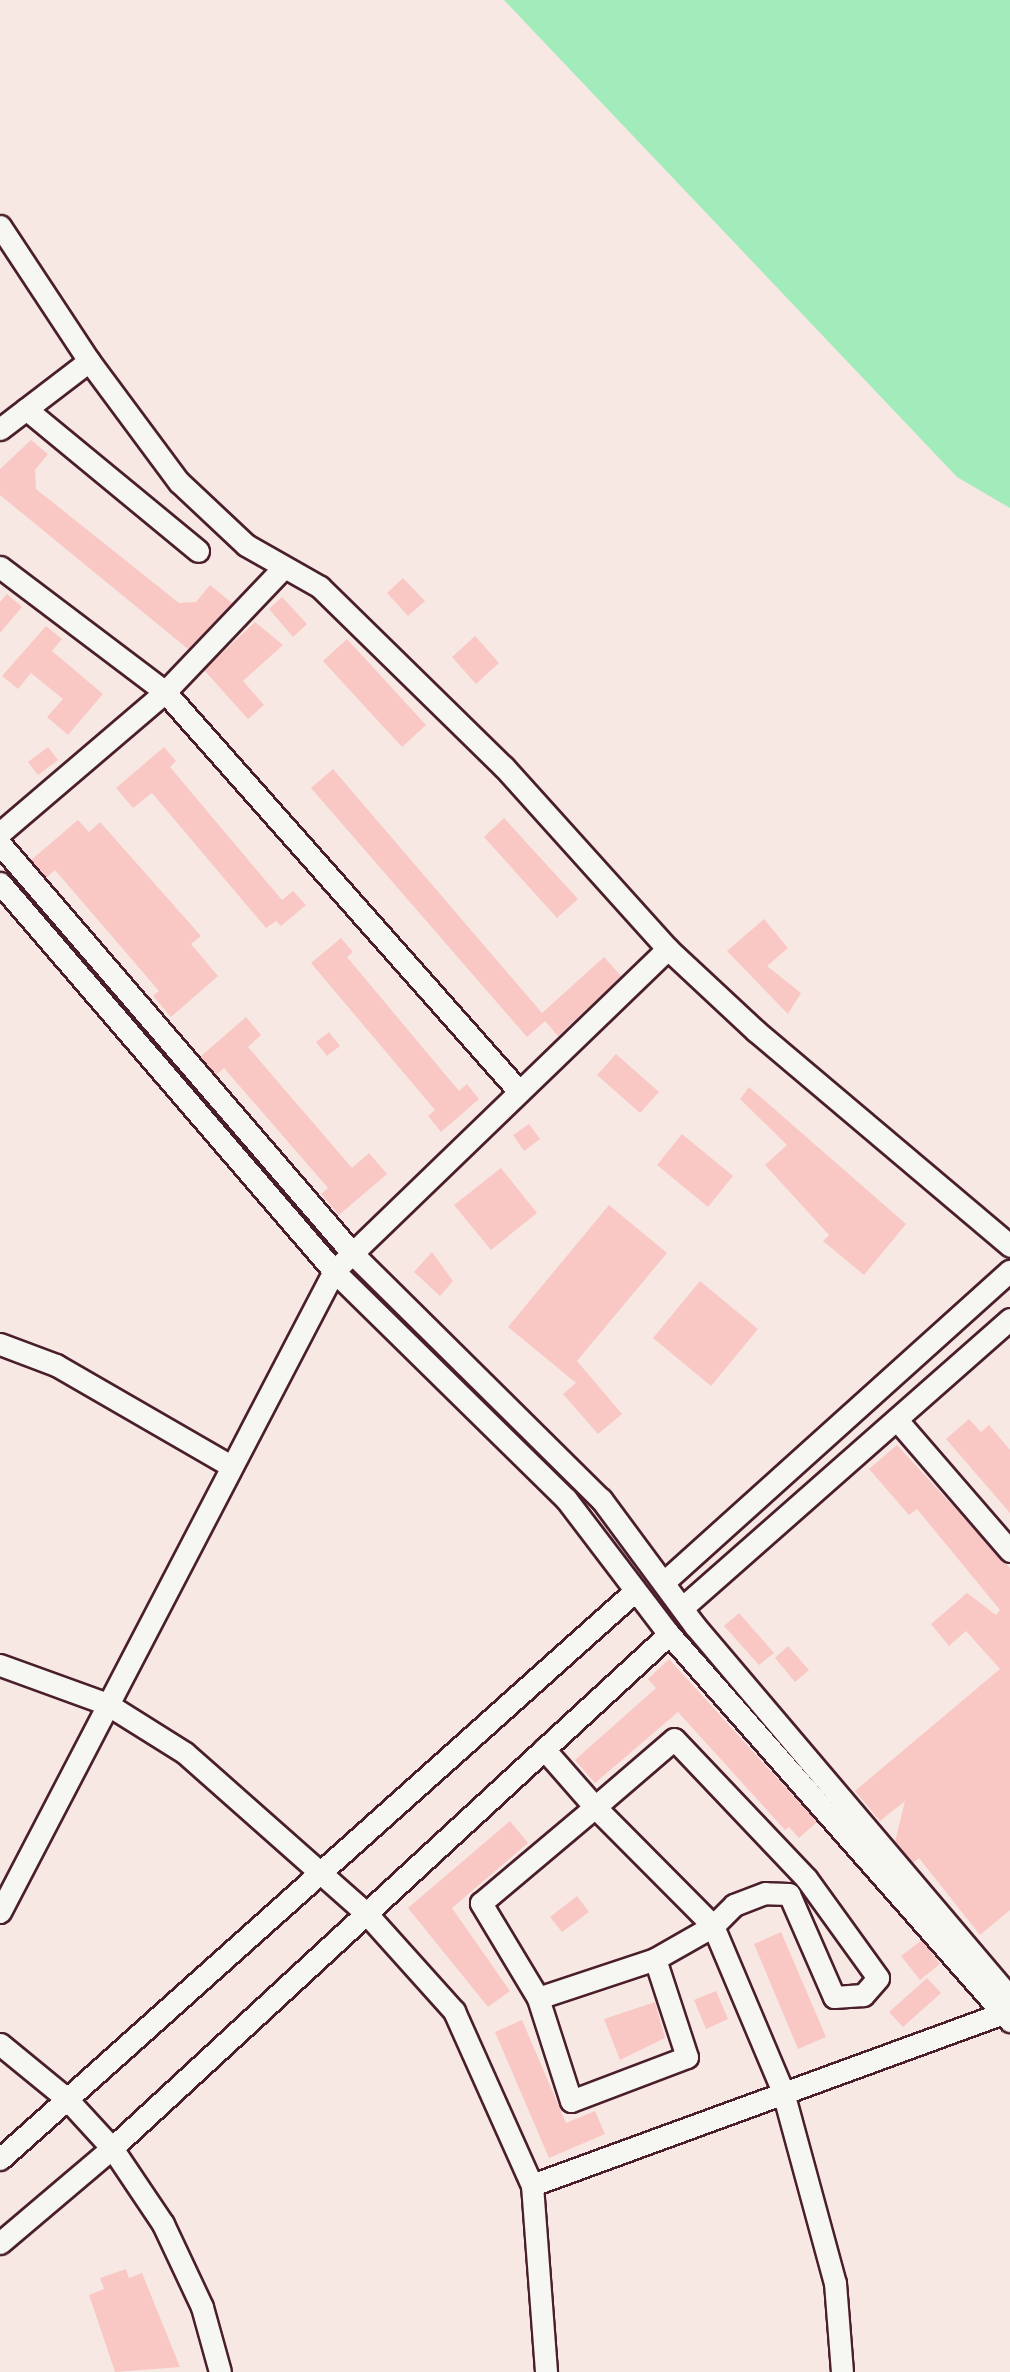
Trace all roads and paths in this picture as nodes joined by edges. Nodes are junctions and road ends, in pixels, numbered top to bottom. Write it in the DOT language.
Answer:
graph roads {
  1 [pos="0,226"];
  2 [pos="89,362"];
  3 [pos="26,409"];
  4 [pos="0,429"];
  5 [pos="198,551"];
  6 [pos="0,567"];
  7 [pos="282,569"];
  8 [pos="165,692"];
  9 [pos="0,833"];
  10 [pos="0,844"];
  11 [pos="0,883"];
  12 [pos="668,949"];
  13 [pos="518,1089"];
  14 [pos="1010,1246"];
  15 [pos="353,1254"];
  16 [pos="334,1271"];
  17 [pos="1010,1271"];
  18 [pos="1010,1319"];
  19 [pos="0,1344"];
  20 [pos="897,1420"];
  21 [pos="231,1466"];
  22 [pos="1010,1551"];
  23 [pos="663,1582"];
  24 [pos="635,1591"];
  25 [pos="682,1608"];
  26 [pos="669,1634"];
  27 [pos="0,1665"];
  28 [pos="107,1704"];
  29 [pos="544,1749"];
  30 [pos="595,1807"];
  31 [pos="320,1874"];
  32 [pos="0,1912"];
  33 [pos="366,1913"];
  34 [pos="713,1926"];
  35 [pos="655,1959"];
  36 [pos="538,1998"];
  37 [pos="1008,2010"];
  38 [pos="0,2044"];
  39 [pos="783,2092"];
  40 [pos="66,2098"];
  41 [pos="112,2148"];
  42 [pos="0,2159"];
  43 [pos="532,2185"];
  44 [pos="0,2243"];
  45 [pos="220,2372"];
  46 [pos="546,2372"];
  47 [pos="842,2372"];
  1 -- 2 [label="street"];
  2 -- 3 [label="street"];
  2 -- 7 [label="street"];
  3 -- 4 [label="street"];
  3 -- 5 [label="street"];
  6 -- 8 [label="street"];
  7 -- 8 [label="street"];
  7 -- 12 [label="street"];
  8 -- 9 [label="street"];
  8 -- 13 [label="street"];
  10 -- 15 [label="street"];
  11 -- 16 [label="street"];
  12 -- 13 [label="street"];
  12 -- 14 [label="street"];
  13 -- 15 [label="street"];
  15 -- 16 [label="street"];
  15 -- 23 [label="street"];
  16 -- 21 [label="street"];
  16 -- 24 [label="street"];
  17 -- 23 [label="street"];
  18 -- 20 [label="street"];
  19 -- 21 [label="street"];
  20 -- 22 [label="street"];
  20 -- 25 [label="street"];
  21 -- 28 [label="street"];
  23 -- 25 [label="street"];
  24 -- 26 [label="street"];
  24 -- 31 [label="street"];
  25 -- 37 [label="street"];
  26 -- 29 [label="street"];
  26 -- 37 [label="street"];
  27 -- 28 [label="street"];
  28 -- 31 [label="street"];
  28 -- 32 [label="street"];
  29 -- 30 [label="street"];
  29 -- 33 [label="street"];
  30 -- 34 [label="street"];
  30 -- 34 [label="street"];
  30 -- 36 [label="street"];
  31 -- 33 [label="street"];
  31 -- 40 [label="street"];
  33 -- 41 [label="street"];
  33 -- 43 [label="street"];
  34 -- 35 [label="street"];
  34 -- 39 [label="street"];
  35 -- 36 [label="street"];
  35 -- 36 [label="street"];
  37 -- 39 [label="street"];
  38 -- 40 [label="street"];
  39 -- 43 [label="street"];
  39 -- 47 [label="street"];
  40 -- 41 [label="street"];
  40 -- 42 [label="street"];
  41 -- 44 [label="street"];
  41 -- 45 [label="street"];
  43 -- 46 [label="street"];
}
